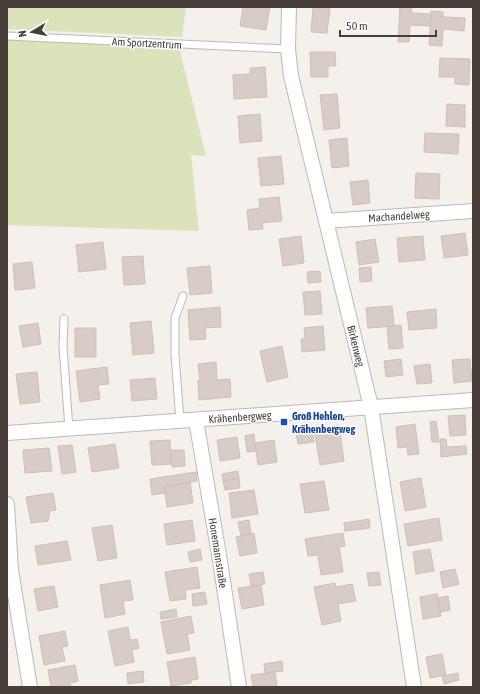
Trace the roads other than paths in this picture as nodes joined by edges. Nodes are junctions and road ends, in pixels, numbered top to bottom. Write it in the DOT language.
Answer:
graph roads {
  1 [pos="289,7"];
  2 [pos="7,36"];
  3 [pos="288,49"];
  4 [pos="473,211"];
  5 [pos="326,221"];
  6 [pos="183,296"];
  7 [pos="64,319"];
  8 [pos="473,400"];
  9 [pos="371,407"];
  10 [pos="196,420"];
  11 [pos="180,421"];
  12 [pos="69,429"];
  13 [pos="7,433"];
  14 [pos="7,504"];
  15 [pos="30,687"];
  16 [pos="239,687"];
  17 [pos="414,687"];
  1 -- 3 [label="street, Birkenweg"];
  2 -- 3 [label="lane, Am Sportzentrum"];
  3 -- 5 [label="street, Birkenweg"];
  4 -- 5 [label="street, Machandelweg"];
  5 -- 9 [label="street, Birkenweg"];
  6 -- 11 [label="lane"];
  7 -- 12 [label="lane"];
  8 -- 9 [label="street, Krähenbergweg"];
  9 -- 10 [label="street, Krähenbergweg"];
  9 -- 17 [label="street, Birkenweg"];
  10 -- 11 [label="street, Krähenbergweg"];
  10 -- 16 [label="street, Honemannstraße"];
  11 -- 12 [label="street, Krähenbergweg"];
  12 -- 13 [label="street, Krähenbergweg"];
  14 -- 15 [label="street"];
}
